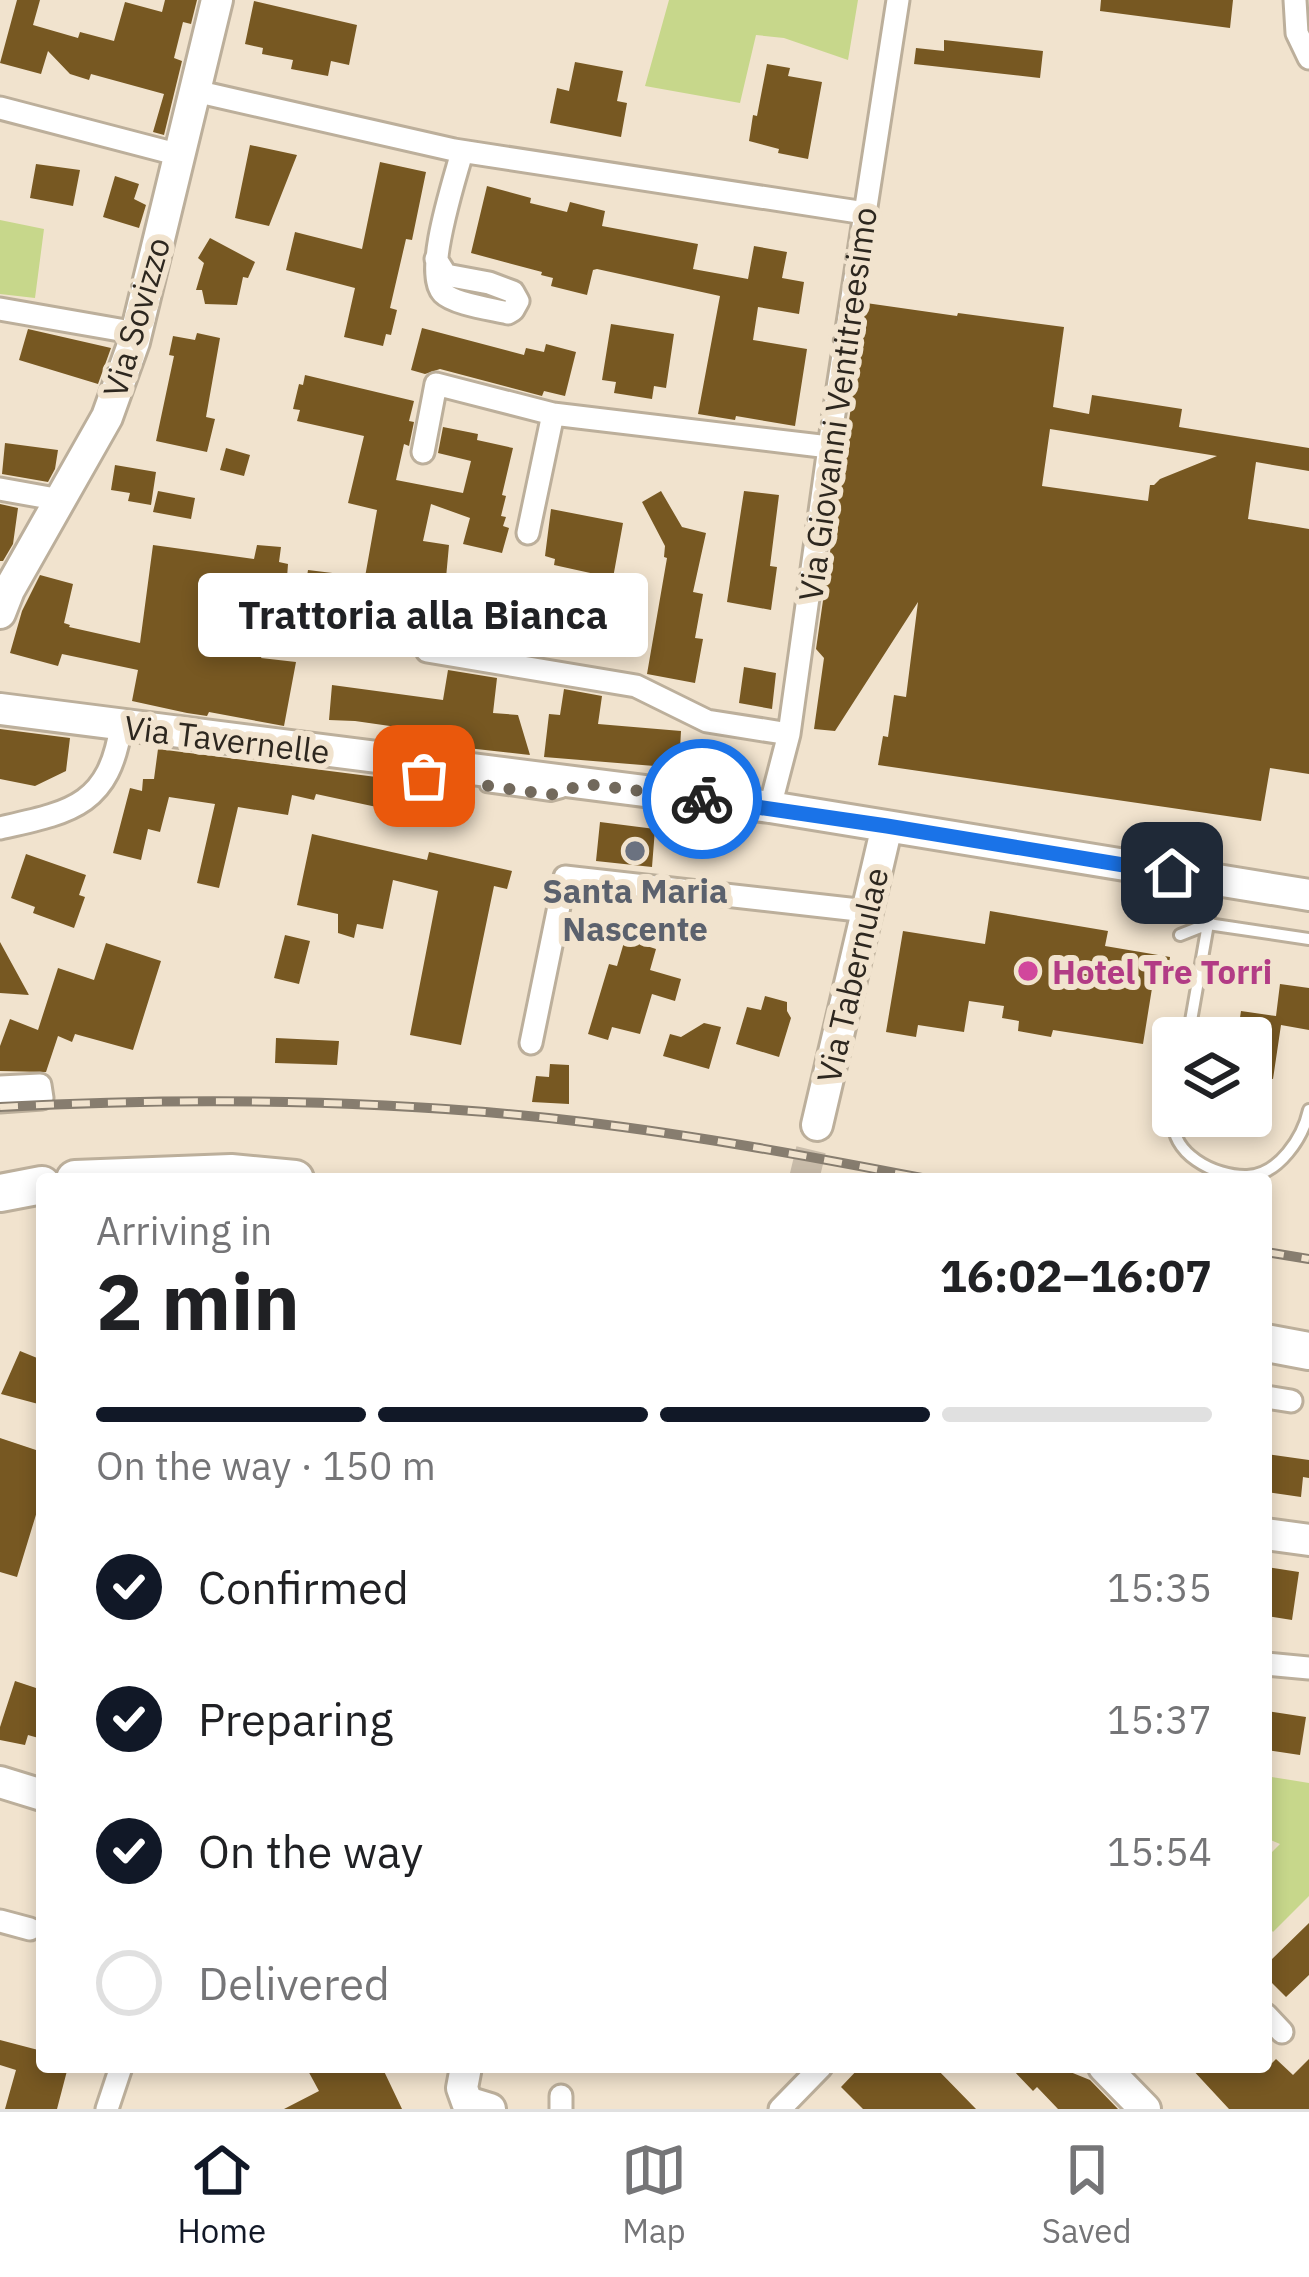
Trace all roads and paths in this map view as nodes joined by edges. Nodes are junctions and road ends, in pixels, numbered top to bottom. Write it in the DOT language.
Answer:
graph roads {
  1 [pos="218,0"];
  2 [pos="898,0"];
  3 [pos="1295,0"];
  4 [pos="1309,58"];
  5 [pos="195,91"];
  6 [pos="0,108"];
  7 [pos="462,152"];
  8 [pos="180,155"];
  9 [pos="865,213"];
  10 [pos="436,259"];
  11 [pos="0,309"];
  12 [pos="136,333"];
  13 [pos="553,414"];
  14 [pos="830,447"];
  15 [pos="423,452"];
  16 [pos="0,489"];
  17 [pos="61,500"];
  18 [pos="528,532"];
  19 [pos="0,613"];
  20 [pos="427,652"];
  21 [pos="0,709"];
  22 [pos="121,726"];
  23 [pos="789,734"];
  24 [pos="466,783"];
  25 [pos="586,784"];
  26 [pos="770,808"];
  27 [pos="887,826"];
  28 [pos="0,828"];
  29 [pos="1214,880"];
  30 [pos="1309,895"];
  31 [pos="867,911"];
  32 [pos="1208,923"];
  33 [pos="1180,935"];
  34 [pos="1309,939"];
  35 [pos="1192,1017"];
  36 [pos="531,1043"];
  37 [pos="0,1087"];
  38 [pos="0,1101"];
  39 [pos="1309,1110"];
  40 [pos="817,1125"];
  41 [pos="1177,1137"];
  42 [pos="1231,1173"];
  43 [pos="1260,1173"];
  44 [pos="36,1186"];
  45 [pos="0,1192"];
  46 [pos="1272,1344"];
  47 [pos="1309,1351"];
  48 [pos="1272,1398"];
  49 [pos="1291,1401"];
  50 [pos="1272,1535"];
  51 [pos="1309,1540"];
  52 [pos="1272,1665"];
  53 [pos="1309,1668"];
  54 [pos="0,1782"];
  55 [pos="36,1793"];
  56 [pos="0,1921"];
  57 [pos="30,1929"];
  58 [pos="119,2073"];
  59 [pos="465,2073"];
  60 [pos="815,2073"];
  61 [pos="1110,2073"];
  62 [pos="474,2107"];
  63 [pos="107,2109"];
  64 [pos="780,2109"];
  65 [pos="1145,2109"];
  1 -- 5 [label="main road, Via Sovizzo"];
  2 -- 9 [label="street, Via Giovanni Ventitreesimo"];
  3 -- 4 [label="street"];
  5 -- 7 [label="street"];
  5 -- 8 [label="main road, Via Sovizzo"];
  6 -- 8 [label="street"];
  7 -- 9 [label="street"];
  7 -- 10 [label="street"];
  8 -- 12 [label="main road, Via Sovizzo"];
  9 -- 14 [label="street, Via Giovanni Ventitreesimo"];
  11 -- 12 [label="street"];
  12 -- 17 [label="main road, Via Sovizzo"];
  13 -- 14 [label="street"];
  13 -- 15 [label="street"];
  13 -- 18 [label="street"];
  14 -- 23 [label="street, Via Giovanni Ventitreesimo"];
  16 -- 17 [label="street"];
  17 -- 19 [label="main road, Via Sovizzo"];
  20 -- 23 [label="street"];
  21 -- 22 [label="main road, Via Tavernelle"];
  22 -- 25 [label="main road, Via Tavernelle"];
  22 -- 28 [label="street"];
  23 -- 26 [label="street, Via Giovanni Ventitreesimo"];
  24 -- 25 [label="lane"];
  25 -- 26 [label="main road, Via Tavernelle"];
  26 -- 27 [label="main road, Via Tavernelle"];
  27 -- 29 [label="main road, Via Tavernelle"];
  27 -- 31 [label="main road, Via Tabernulae"];
  29 -- 30 [label="main road, Via Tavernelle"];
  29 -- 32 [label="lane"];
  31 -- 36 [label="street"];
  31 -- 40 [label="main road, Via Tabernulae"];
  32 -- 33 [label="lane"];
  32 -- 34 [label="lane"];
  32 -- 35 [label="lane"];
  37 -- 38 [label="street"];
  39 -- 43 [label="lane"];
  41 -- 42 [label="lane"];
  44 -- 45 [label="main road"];
  46 -- 47 [label="main road"];
  48 -- 49 [label="street"];
  50 -- 51 [label="main road"];
  52 -- 53 [label="street"];
  54 -- 55 [label="main road"];
  56 -- 57 [label="street"];
  58 -- 63 [label="street"];
  59 -- 62 [label="main road"];
  60 -- 64 [label="street"];
  61 -- 65 [label="main road"];
}
